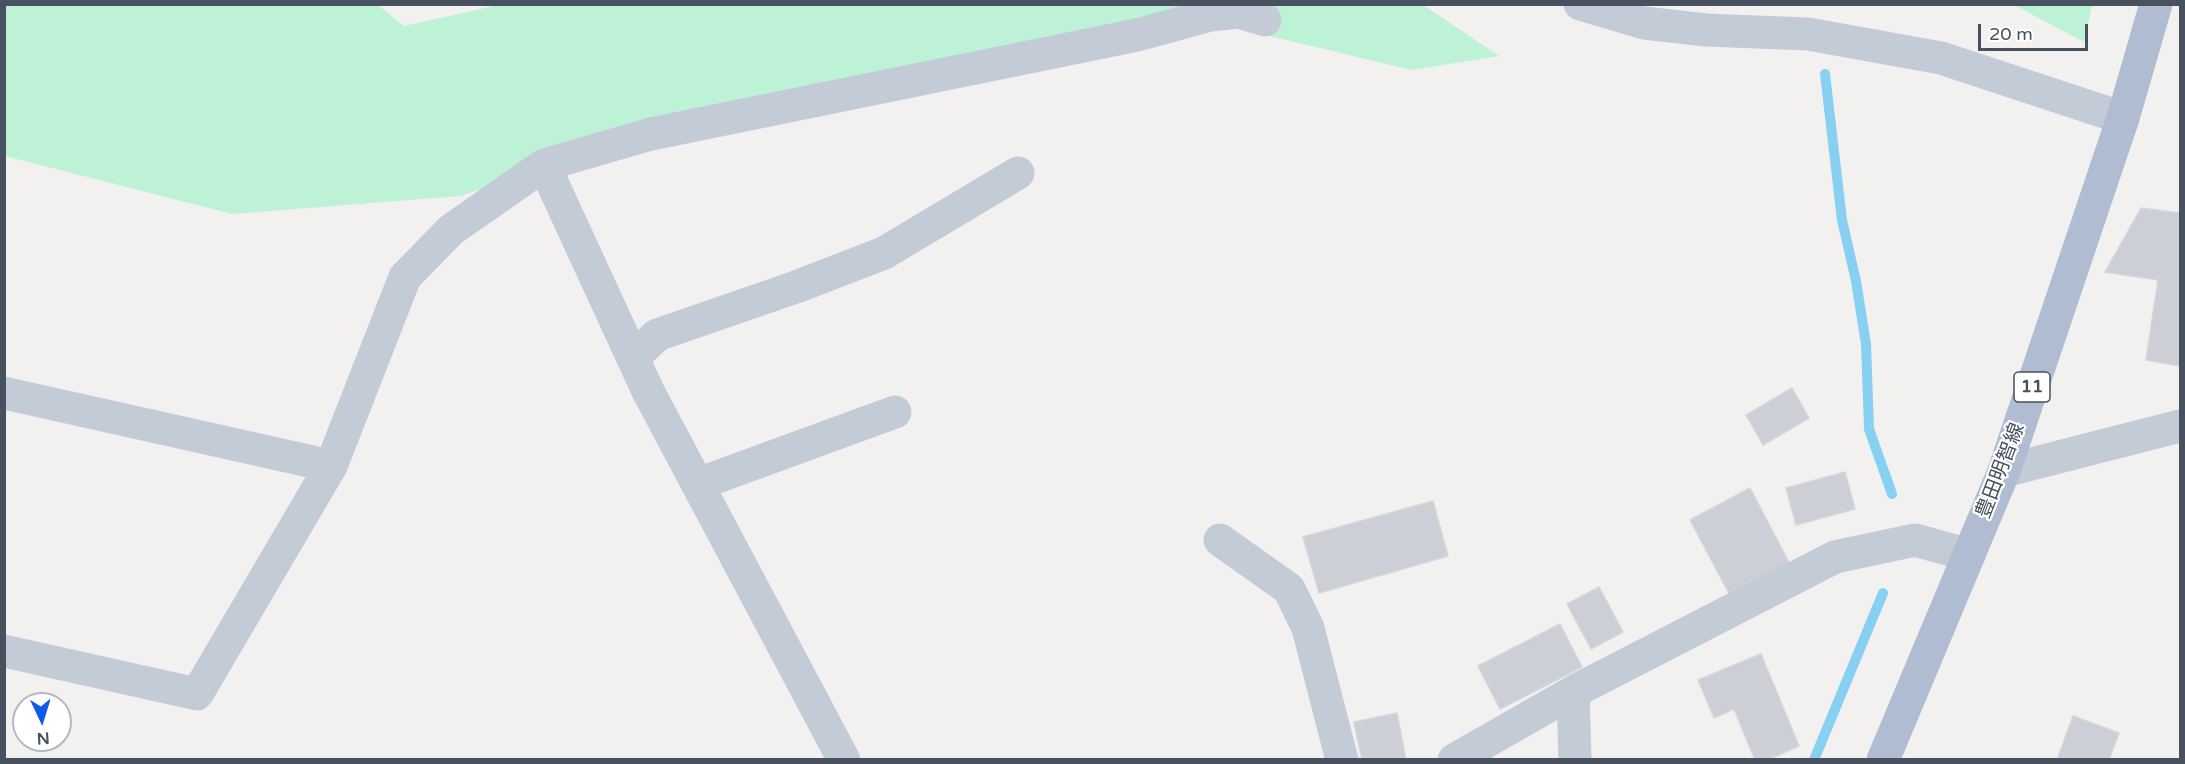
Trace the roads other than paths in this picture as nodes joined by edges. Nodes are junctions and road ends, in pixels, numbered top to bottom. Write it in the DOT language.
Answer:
graph roads {
  1 [pos="1580,4"];
  2 [pos="2156,4"];
  3 [pos="1265,20"];
  4 [pos="2123,117"];
  5 [pos="544,165"];
  6 [pos="1018,173"];
  7 [pos="633,358"];
  8 [pos="4,393"];
  9 [pos="895,412"];
  10 [pos="2181,426"];
  11 [pos="331,466"];
  12 [pos="2004,471"];
  13 [pos="698,484"];
  14 [pos="1220,540"];
  15 [pos="1969,555"];
  16 [pos="4,651"];
  17 [pos="1574,692"];
  18 [pos="844,759"];
  19 [pos="1342,759"];
  20 [pos="1454,759"];
  21 [pos="1575,759"];
  22 [pos="1883,759"];
  1 -- 4 [label="street"];
  2 -- 4 [label="main road, 豊田明智線 / 11"];
  3 -- 5 [label="street"];
  4 -- 12 [label="main road, 豊田明智線 / 11"];
  5 -- 7 [label="street"];
  5 -- 11 [label="street"];
  6 -- 7 [label="street"];
  7 -- 13 [label="street"];
  8 -- 11 [label="street"];
  9 -- 13 [label="street"];
  10 -- 12 [label="street"];
  11 -- 16 [label="street"];
  12 -- 15 [label="main road, 豊田明智線 / 11"];
  13 -- 18 [label="street"];
  14 -- 19 [label="street"];
  15 -- 17 [label="street"];
  15 -- 22 [label="main road, 豊田明智線 / 11"];
  17 -- 20 [label="street"];
  17 -- 21 [label="street"];
}
